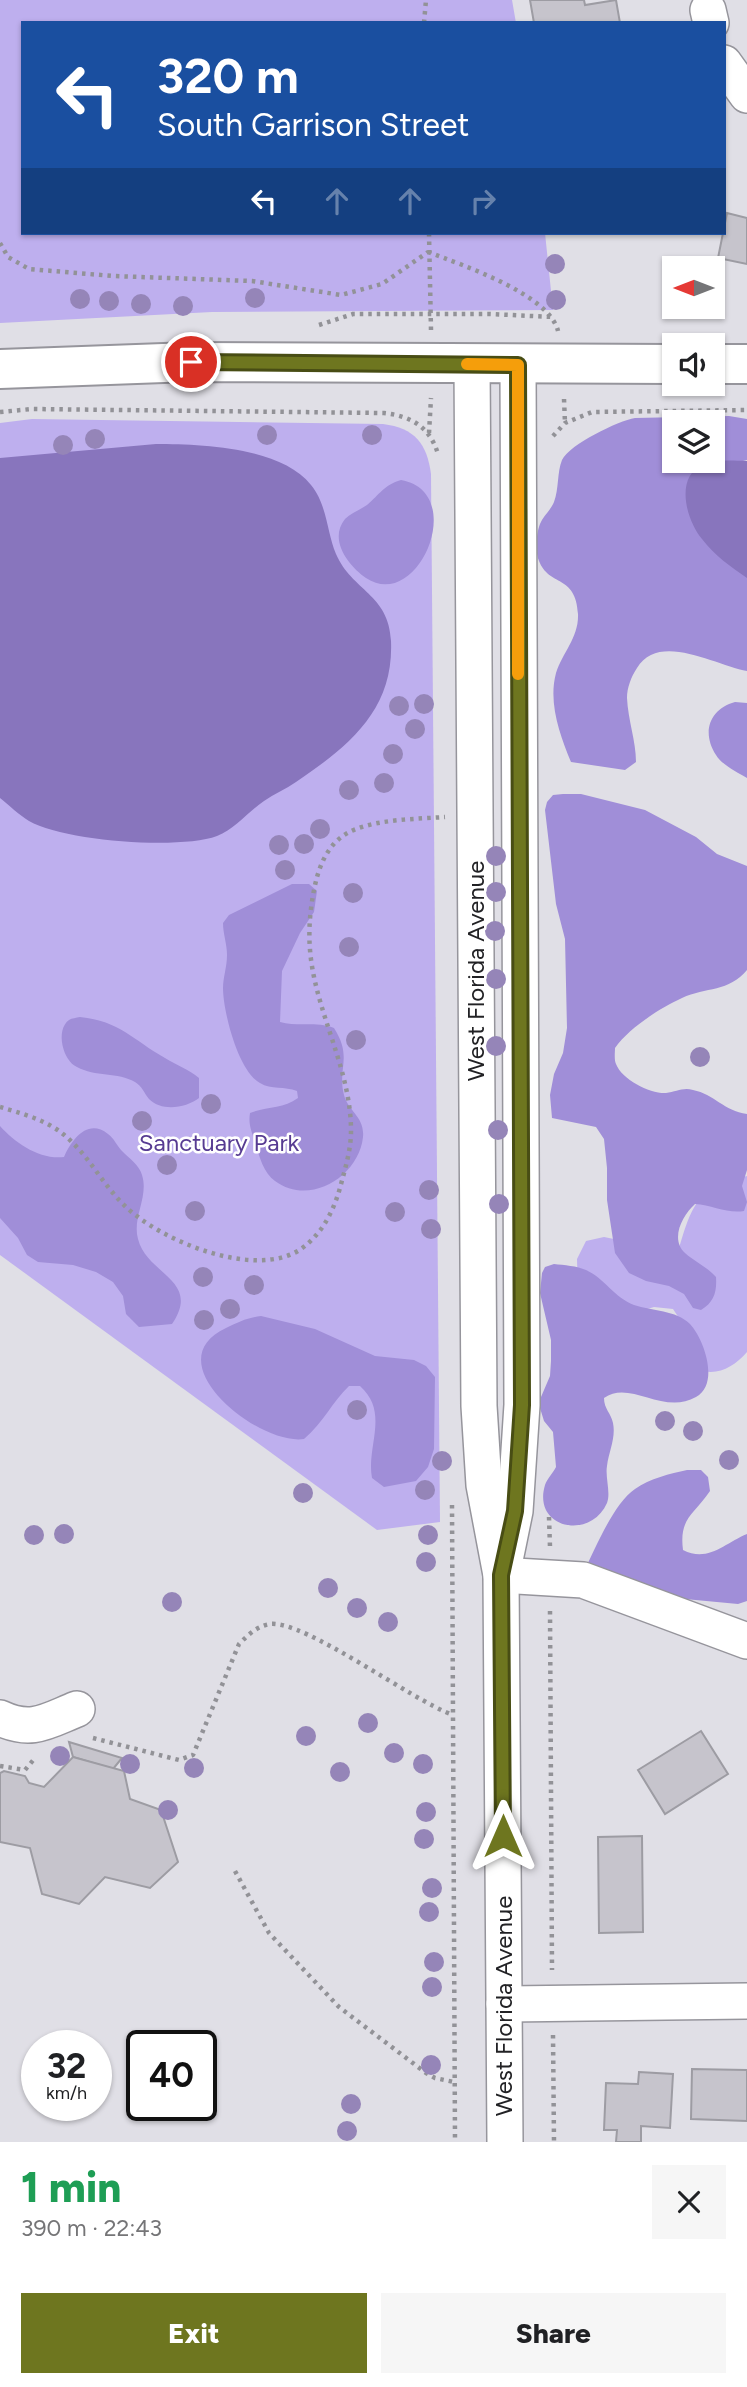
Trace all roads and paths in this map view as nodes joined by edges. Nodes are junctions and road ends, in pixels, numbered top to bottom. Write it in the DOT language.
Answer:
graph roads {
  1 [pos="426,0"];
  2 [pos="424,21"];
  3 [pos="726,66"];
  4 [pos="747,95"];
  5 [pos="429,235"];
  6 [pos="0,243"];
  7 [pos="428,252"];
  8 [pos="431,315"];
  9 [pos="310,327"];
  10 [pos="431,333"];
  11 [pos="747,363"];
  12 [pos="472,364"];
  13 [pos="662,364"];
  14 [pos="725,364"];
  15 [pos="518,365"];
  16 [pos="0,369"];
  17 [pos="747,410"];
  18 [pos="0,412"];
  19 [pos="565,423"];
  20 [pos="429,433"];
  21 [pos="446,817"];
  22 [pos="0,1107"];
  23 [pos="501,1575"];
  24 [pos="747,1641"];
  25 [pos="453,1715"];
  26 [pos="0,1718"];
  27 [pos="84,1723"];
  28 [pos="235,1871"];
  29 [pos="747,2001"];
  30 [pos="504,2004"];
  31 [pos="454,2082"];
  32 [pos="505,2142"];
  1 -- 2 [label="path"];
  3 -- 4 [label="street"];
  5 -- 7 [label="path"];
  6 -- 7 [label="path"];
  7 -- 8 [label="path"];
  7 -- 8 [label="path"];
  8 -- 9 [label="path"];
  8 -- 10 [label="path"];
  11 -- 14 [label="main road"];
  12 -- 15 [label="main road"];
  12 -- 16 [label="main road"];
  12 -- 23 [label="street, West Florida Avenue"];
  13 -- 15 [label="main road"];
  15 -- 23 [label="street, West Florida Avenue"];
  17 -- 19 [label="path"];
  18 -- 20 [label="path"];
  21 -- 22 [label="path"];
  23 -- 24 [label="street"];
  23 -- 30 [label="street, West Florida Avenue"];
  25 -- 27 [label="path"];
  26 -- 27 [label="street"];
  28 -- 31 [label="path"];
  29 -- 30 [label="street"];
  30 -- 32 [label="street, West Florida Avenue"];
}
